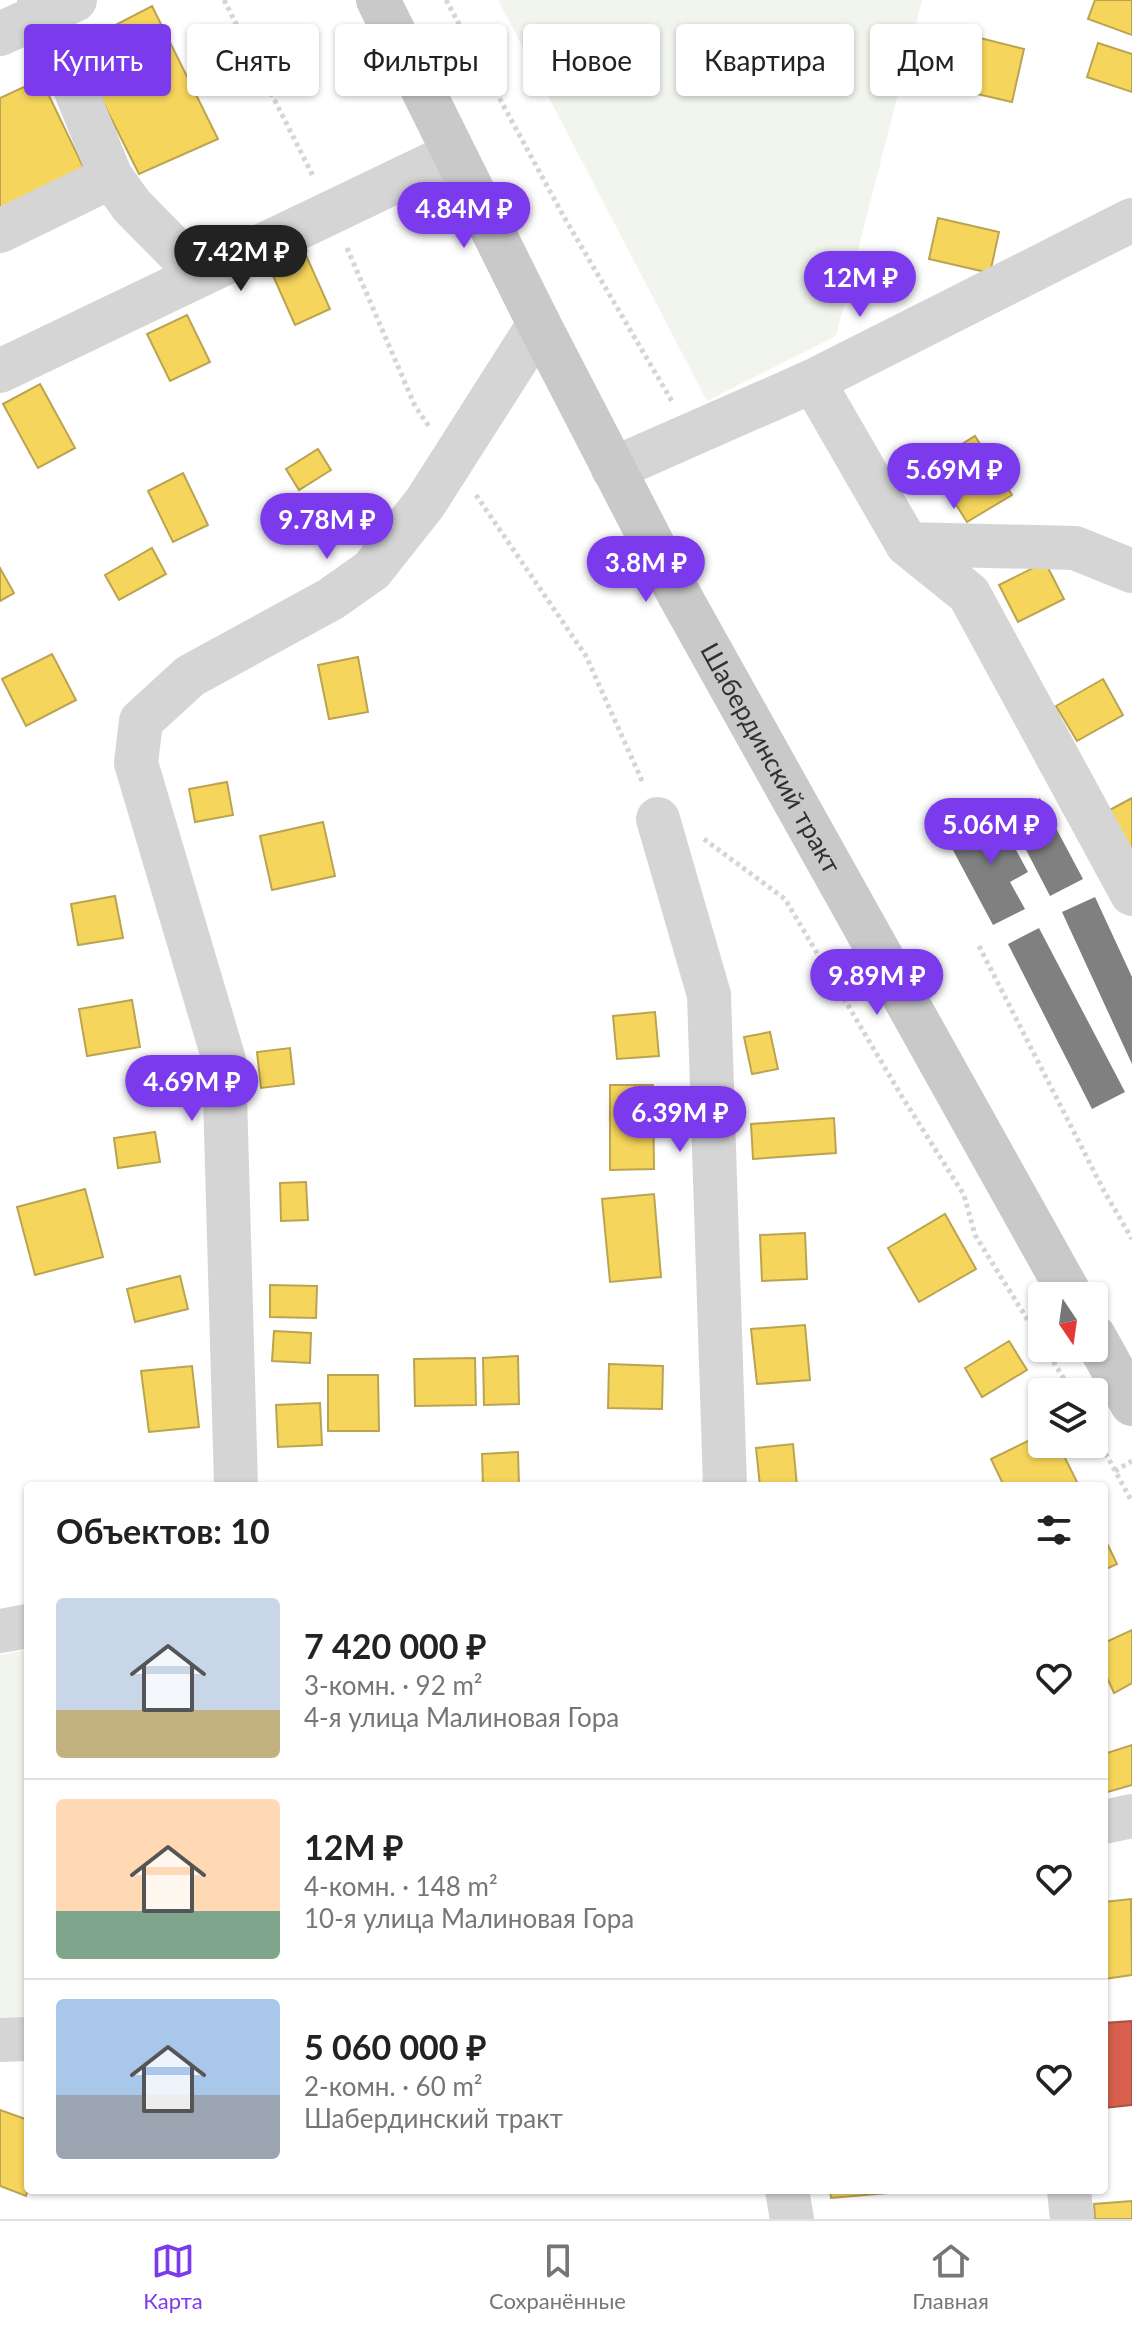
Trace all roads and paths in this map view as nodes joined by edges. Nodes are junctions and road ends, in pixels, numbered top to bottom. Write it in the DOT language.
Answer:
graph roads {
  1 [pos="224,0"];
  2 [pos="378,0"];
  3 [pos="446,0"];
  4 [pos="53,4"];
  5 [pos="0,34"];
  6 [pos="453,154"];
  7 [pos="111,177"];
  8 [pos="331,212"];
  9 [pos="1132,220"];
  10 [pos="0,231"];
  11 [pos="200,275"];
  12 [pos="539,324"];
  13 [pos="3,363"];
  14 [pos="813,381"];
  15 [pos="692,436"];
  16 [pos="452,461"];
  17 [pos="613,469"];
  18 [pos="907,544"];
  19 [pos="1132,571"];
  20 [pos="658,819"];
  21 [pos="1132,894"];
  22 [pos="979,946"];
  23 [pos="1132,1239"];
  24 [pos="1063,1282"];
  25 [pos="1028,1320"];
  26 [pos="1108,1361"];
  27 [pos="1132,1404"];
  28 [pos="1108,1458"];
  29 [pos="1132,1461"];
  30 [pos="1115,1471"];
  31 [pos="236,1482"];
  32 [pos="725,1482"];
  33 [pos="1132,1502"];
  34 [pos="24,1627"];
  35 [pos="0,1631"];
  36 [pos="1132,1816"];
  37 [pos="1108,1821"];
  38 [pos="24,2039"];
  39 [pos="0,2040"];
  40 [pos="788,2194"];
  41 [pos="1069,2194"];
  42 [pos="792,2219"];
  43 [pos="1072,2219"];
  1 -- 8 [label="path"];
  2 -- 6 [label="main road, Шабердинский тракт"];
  3 -- 15 [label="path"];
  4 -- 5 [label="street"];
  4 -- 7 [label="street"];
  6 -- 8 [label="street"];
  6 -- 12 [label="main road, Шабердинский тракт"];
  7 -- 10 [label="street"];
  7 -- 11 [label="street"];
  8 -- 11 [label="street"];
  8 -- 16 [label="path"];
  9 -- 14 [label="street"];
  11 -- 13 [label="street"];
  12 -- 16 [label="street"];
  12 -- 17 [label="main road, Шабердинский тракт"];
  14 -- 15 [label="street"];
  14 -- 18 [label="street"];
  15 -- 17 [label="street"];
  16 -- 20 [label="path"];
  16 -- 31 [label="street"];
  17 -- 24 [label="main road, Шабердинский тракт"];
  18 -- 19 [label="street"];
  18 -- 21 [label="street"];
  20 -- 25 [label="path"];
  20 -- 32 [label="street"];
  22 -- 23 [label="path"];
  26 -- 27 [label="main road"];
  28 -- 30 [label="path"];
  29 -- 30 [label="path"];
  30 -- 33 [label="path"];
  34 -- 35 [label="street"];
  36 -- 37 [label="street"];
  38 -- 39 [label="street"];
  40 -- 42 [label="street"];
  41 -- 43 [label="street"];
}
